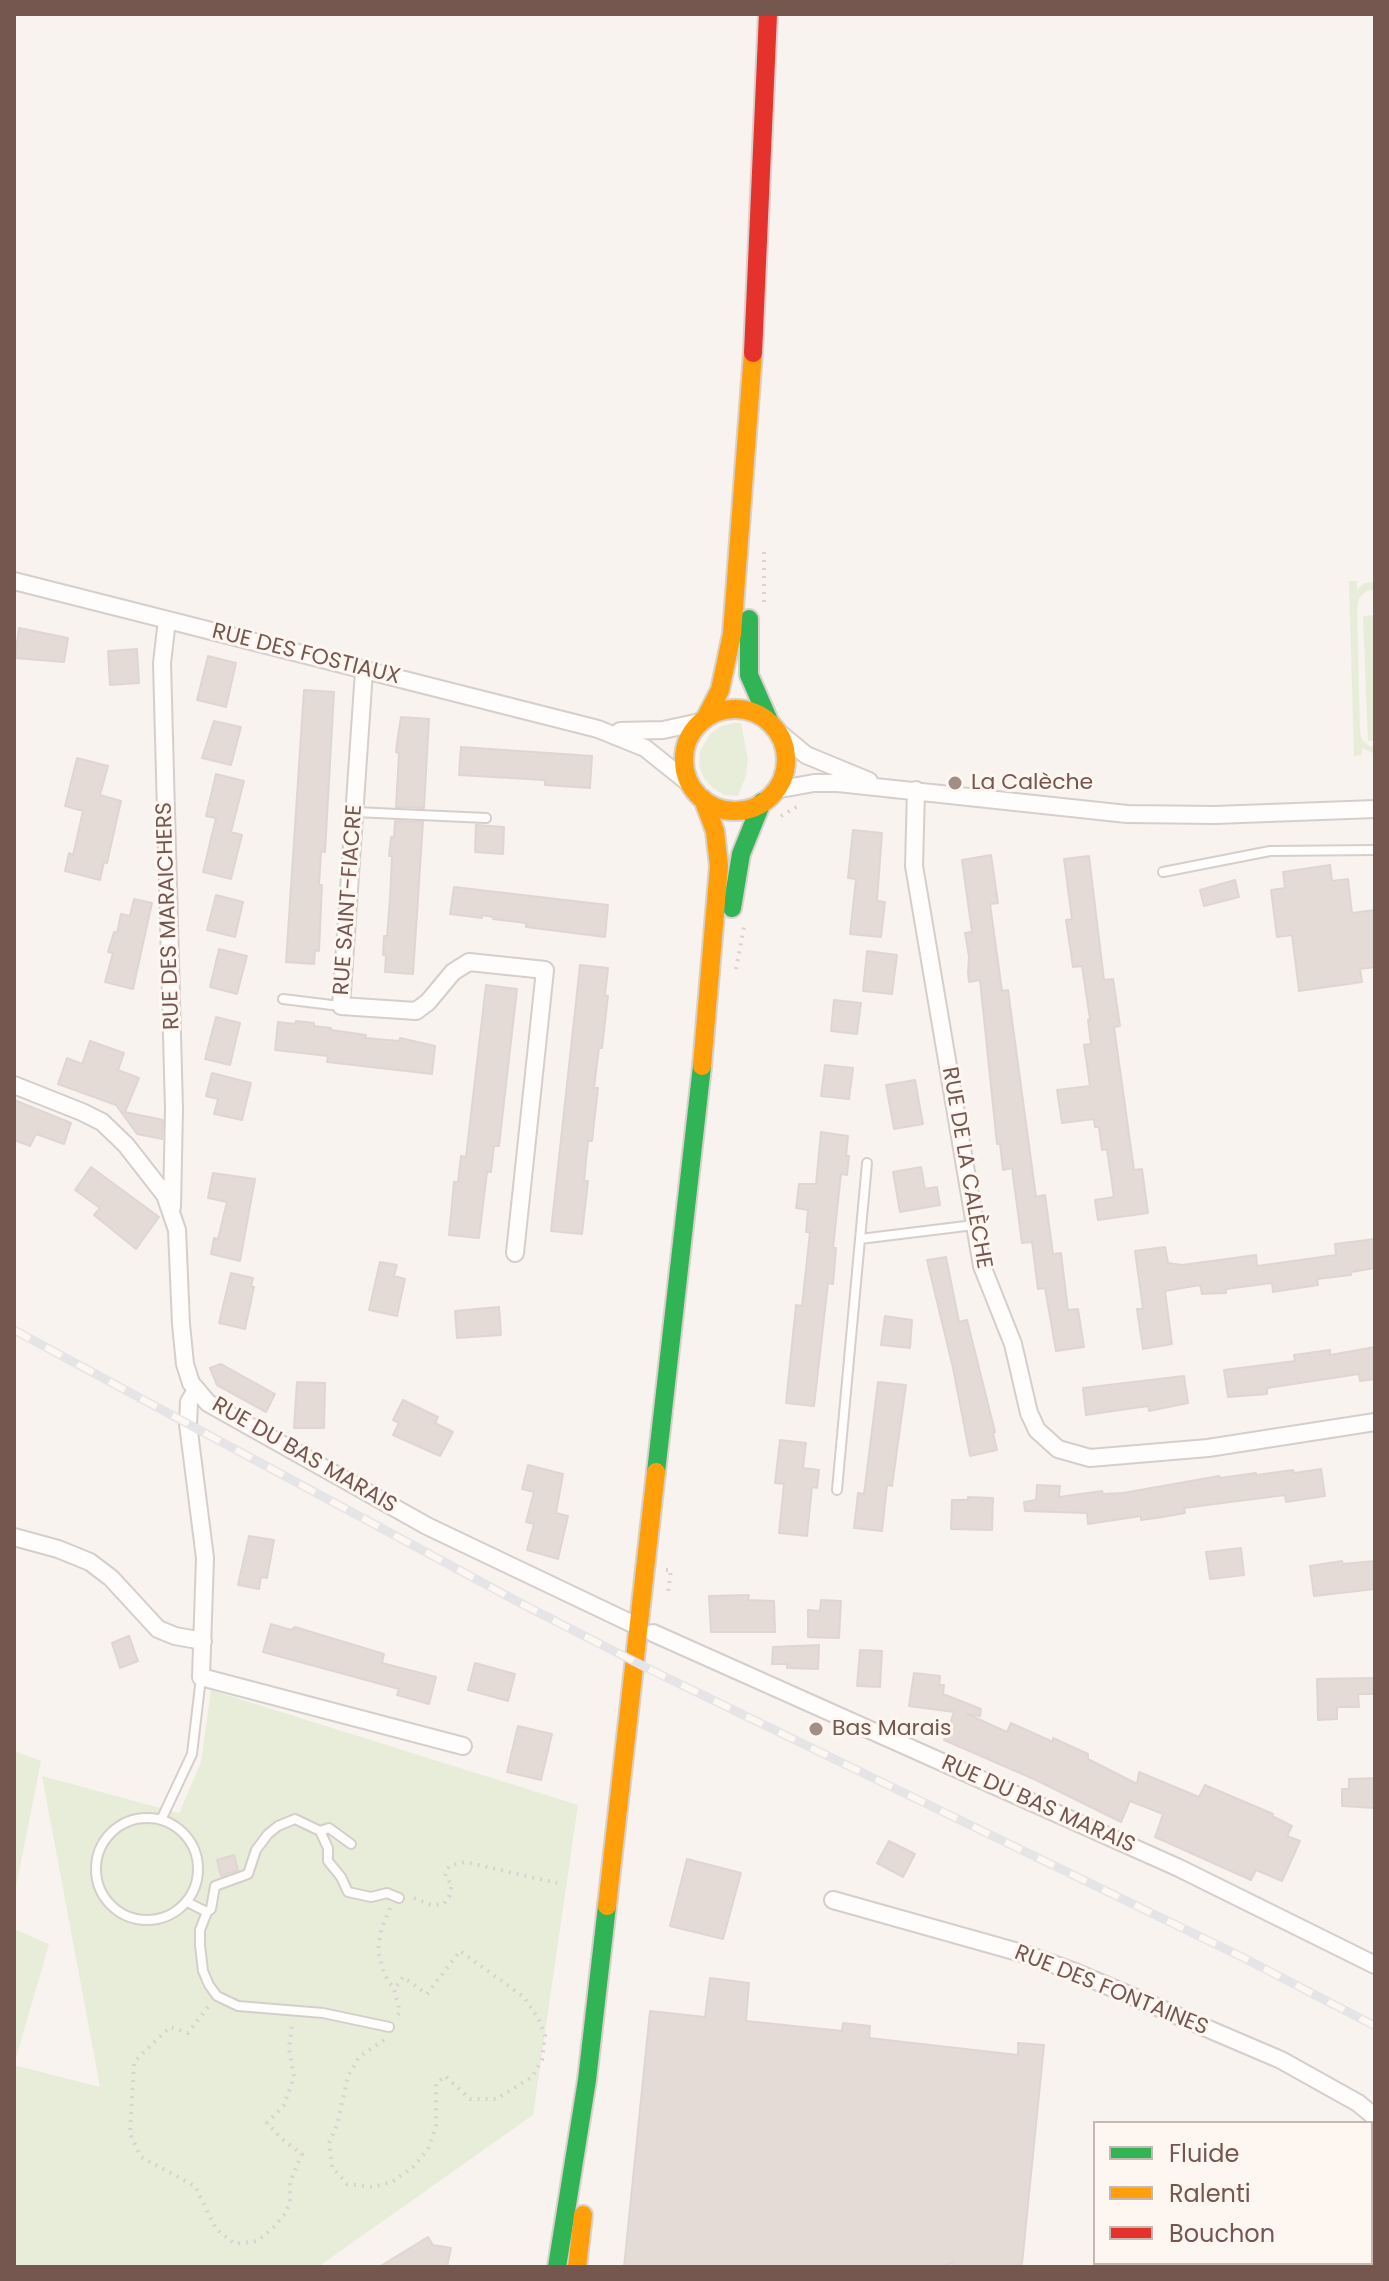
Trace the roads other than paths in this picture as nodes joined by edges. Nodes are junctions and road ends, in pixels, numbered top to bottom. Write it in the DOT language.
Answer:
graph roads {
  1 [pos="768,14"];
  2 [pos="750,408"];
  3 [pos="14,581"];
  4 [pos="167,620"];
  5 [pos="364,671"];
  6 [pos="702,720"];
  7 [pos="773,727"];
  8 [pos="598,729"];
  9 [pos="690,784"];
  10 [pos="893,788"];
  11 [pos="916,790"];
  12 [pos="768,796"];
  13 [pos="703,799"];
  14 [pos="1375,809"];
  15 [pos="355,812"];
  16 [pos="486,818"];
  17 [pos="1375,850"];
  18 [pos="1163,872"];
  19 [pos="283,999"];
  20 [pos="341,1006"];
  21 [pos="14,1085"];
  22 [pos="867,1163"];
  23 [pos="172,1213"];
  24 [pos="974,1225"];
  25 [pos="860,1239"];
  26 [pos="515,1253"];
  27 [pos="196,1390"];
  28 [pos="1375,1422"];
  29 [pos="837,1490"];
  30 [pos="14,1537"];
  31 [pos="646,1630"];
  32 [pos="203,1641"];
  33 [pos="201,1677"];
  34 [pos="463,1746"];
  35 [pos="161,1820"];
  36 [pos="320,1831"];
  37 [pos="351,1844"];
  38 [pos="399,1898"];
  39 [pos="833,1900"];
  40 [pos="187,1902"];
  41 [pos="207,1912"];
  42 [pos="1375,1965"];
  43 [pos="389,2027"];
  44 [pos="1375,2117"];
  45 [pos="557,2267"];
  46 [pos="577,2267"];
  1 -- 2 [label="main road"];
  2 -- 6 [label="main road"];
  2 -- 7 [label="main road"];
  3 -- 4 [label="street, RUE DES FOSTIAUX"];
  4 -- 5 [label="street, RUE DES FOSTIAUX"];
  4 -- 23 [label="street, RUE DES MARAICHERS"];
  5 -- 8 [label="street, RUE DES FOSTIAUX"];
  5 -- 15 [label="street, RUE SAINT-FIACRE"];
  6 -- 7 [label="main road"];
  6 -- 8 [label="street, RUE DES FOSTIAUX"];
  6 -- 9 [label="main road"];
  7 -- 10 [label="street"];
  7 -- 12 [label="main road"];
  8 -- 9 [label="street, RUE DES FOSTIAUX"];
  9 -- 13 [label="main road"];
  10 -- 11 [label="street"];
  10 -- 12 [label="street"];
  11 -- 14 [label="street"];
  11 -- 24 [label="street, RUE DE LA CALÈCHE"];
  12 -- 13 [label="main road"];
  12 -- 31 [label="main road"];
  13 -- 31 [label="main road"];
  15 -- 16 [label="lane"];
  15 -- 20 [label="street, RUE SAINT-FIACRE"];
  17 -- 18 [label="lane"];
  19 -- 20 [label="lane"];
  20 -- 26 [label="street, RUE SAINT-FIACRE"];
  21 -- 23 [label="street, RUE DU BAS MARAIS"];
  22 -- 25 [label="lane"];
  23 -- 27 [label="street, RUE DU BAS MARAIS"];
  24 -- 25 [label="lane"];
  24 -- 28 [label="street, RUE DE LA CALÈCHE"];
  25 -- 29 [label="lane"];
  27 -- 31 [label="street, RUE DU BAS MARAIS"];
  27 -- 32 [label="street"];
  30 -- 32 [label="street"];
  31 -- 42 [label="street, RUE DU BAS MARAIS"];
  31 -- 45 [label="main road"];
  31 -- 46 [label="main road"];
  32 -- 33 [label="street"];
  33 -- 34 [label="street"];
  33 -- 35 [label="lane"];
  35 -- 40 [label="lane"];
  35 -- 40 [label="lane"];
  36 -- 37 [label="lane"];
  36 -- 38 [label="lane"];
  36 -- 41 [label="lane"];
  39 -- 44 [label="street, RUE DES FONTAINES"];
  40 -- 41 [label="lane"];
  41 -- 43 [label="lane"];
}
